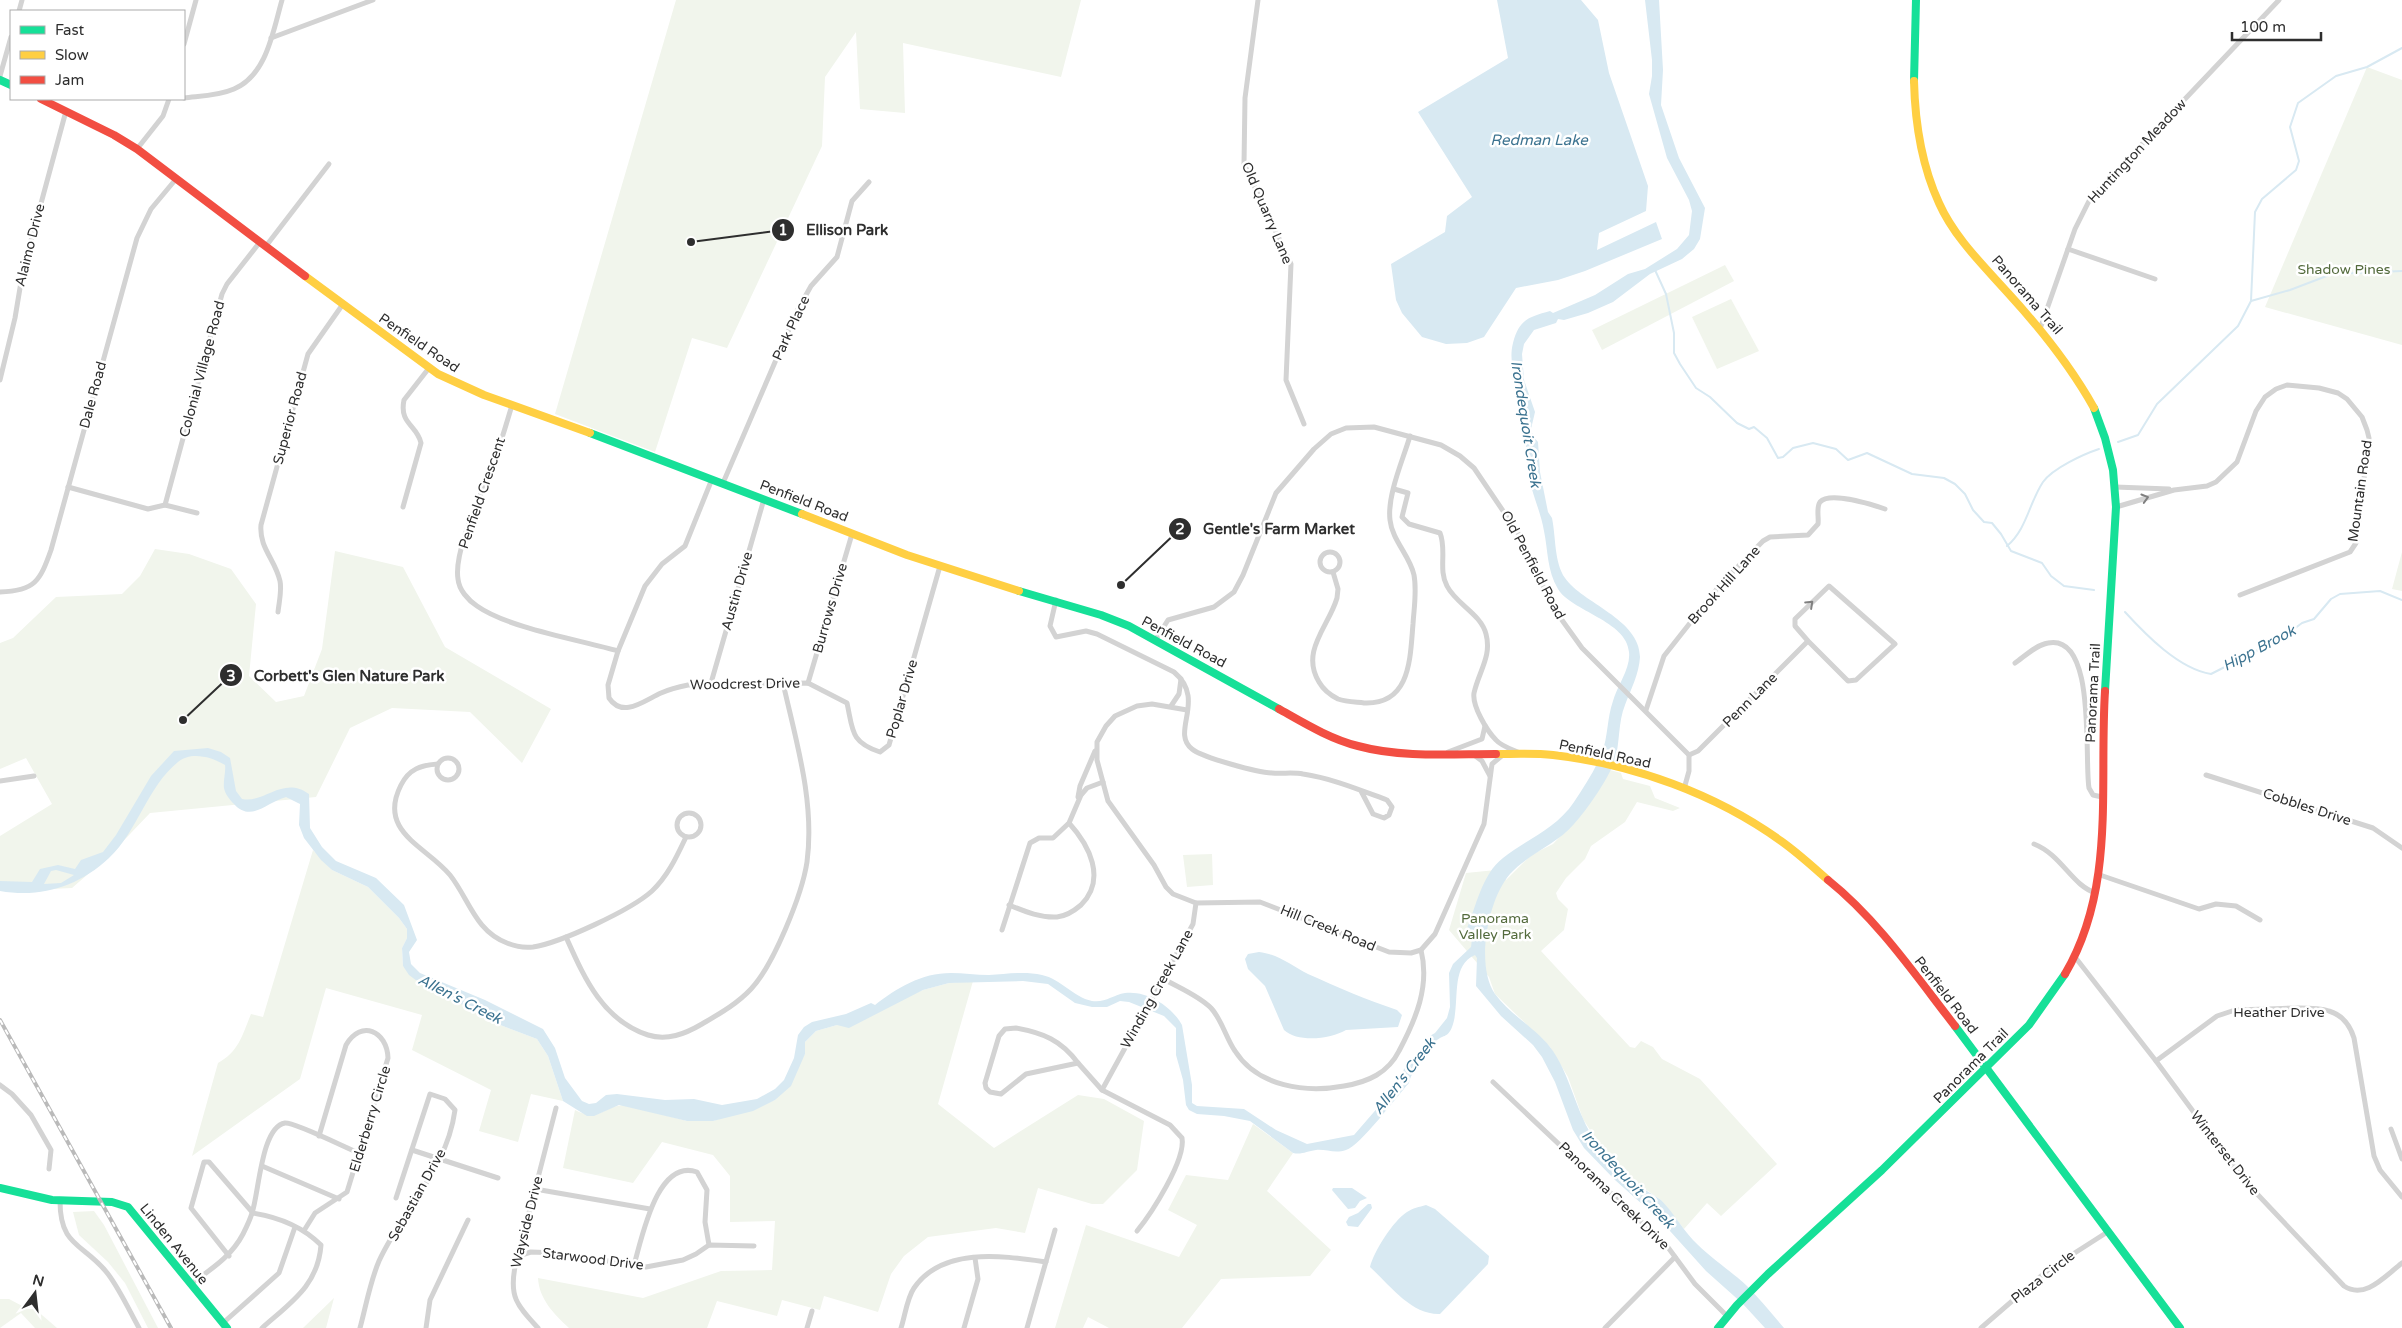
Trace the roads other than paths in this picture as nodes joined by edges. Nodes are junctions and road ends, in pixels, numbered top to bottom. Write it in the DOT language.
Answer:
graph roads {
  1 [pos="196,0"];
  2 [pos="282,0"];
  3 [pos="373,0"];
  4 [pos="1258,0"];
  5 [pos="1916,0"];
  6 [pos="2279,0"];
  7 [pos="272,38"];
  8 [pos="185,40"];
  9 [pos="10,41"];
  10 [pos="0,76"];
  11 [pos="185,98"];
  12 [pos="43,100"];
  13 [pos="169,100"];
  14 [pos="66,111"];
  15 [pos="137,149"];
  16 [pos="328,164"];
  17 [pos="176,179"];
  18 [pos="869,182"];
  19 [pos="263,244"];
  20 [pos="2068,249"];
  21 [pos="2155,279"];
  22 [pos="343,304"];
  23 [pos="2040,330"];
  24 [pos="429,368"];
  25 [pos="0,376"];
  26 [pos="512,405"];
  27 [pos="1304,424"];
  28 [pos="1410,436"];
  29 [pos="712,479"];
  30 [pos="723,483"];
  31 [pos="68,487"];
  32 [pos="2115,487"];
  33 [pos="1394,489"];
  34 [pos="2174,490"];
  35 [pos="764,499"];
  36 [pos="166,505"];
  37 [pos="403,507"];
  38 [pos="2116,507"];
  39 [pos="1885,509"];
  40 [pos="197,513"];
  41 [pos="852,534"];
  42 [pos="940,566"];
  43 [pos="1333,572"];
  44 [pos="0,592"];
  45 [pos="2240,595"];
  46 [pos="1056,600"];
  47 [pos="278,612"];
  48 [pos="1156,639"];
  49 [pos="1808,641"];
  50 [pos="618,650"];
  51 [pos="2015,663"];
  52 [pos="1180,678"];
  53 [pos="783,683"];
  54 [pos="808,683"];
  55 [pos="711,684"];
  56 [pos="1171,706"];
  57 [pos="1187,710"];
  58 [pos="1646,710"];
  59 [pos="1486,726"];
  60 [pos="1097,749"];
  61 [pos="1448,752"];
  62 [pos="1470,752"];
  63 [pos="1507,753"];
  64 [pos="1520,753"];
  65 [pos="1689,756"];
  66 [pos="438,764"];
  67 [pos="2206,775"];
  68 [pos="34,776"];
  69 [pos="1490,776"];
  70 [pos="0,781"];
  71 [pos="1103,782"];
  72 [pos="1684,789"];
  73 [pos="1361,791"];
  74 [pos="2102,797"];
  75 [pos="1078,801"];
  76 [pos="1069,823"];
  77 [pos="686,837"];
  78 [pos="2034,844"];
  79 [pos="2402,848"];
  80 [pos="2100,875"];
  81 [pos="2096,893"];
  82 [pos="1196,903"];
  83 [pos="1009,905"];
  84 [pos="2260,920"];
  85 [pos="1002,930"];
  86 [pos="566,937"];
  87 [pos="1421,950"];
  88 [pos="2075,957"];
  89 [pos="1162,978"];
  90 [pos="1078,1062"];
  91 [pos="2156,1062"];
  92 [pos="1988,1068"];
  93 [pos="1493,1082"];
  94 [pos="0,1085"];
  95 [pos="1102,1090"];
  96 [pos="556,1108"];
  97 [pos="2391,1129"];
  98 [pos="319,1136"];
  99 [pos="412,1150"];
  100 [pos="359,1153"];
  101 [pos="2402,1158"];
  102 [pos="440,1160"];
  103 [pos="262,1166"];
  104 [pos="49,1169"];
  105 [pos="498,1178"];
  106 [pos="0,1188"];
  107 [pos="535,1189"];
  108 [pos="2402,1197"];
  109 [pos="396,1198"];
  110 [pos="339,1199"];
  111 [pos="60,1201"];
  112 [pos="650,1209"];
  113 [pos="252,1213"];
  114 [pos="468,1220"];
  115 [pos="295,1227"];
  116 [pos="305,1229"];
  117 [pos="1056,1230"];
  118 [pos="1137,1231"];
  119 [pos="2109,1231"];
  120 [pos="709,1245"];
  121 [pos="754,1246"];
  122 [pos="229,1256"];
  123 [pos="518,1256"];
  124 [pos="1675,1257"];
  125 [pos="974,1258"];
  126 [pos="1046,1262"];
  127 [pos="2402,1263"];
  128 [pos="634,1265"];
  129 [pos="191,1284"];
  130 [pos="812,1311"];
  131 [pos="1727,1316"];
  132 [pos="225,1326"];
  133 [pos="138,1328"];
  134 [pos="262,1328"];
  135 [pos="360,1328"];
  136 [pos="426,1328"];
  137 [pos="538,1328"];
  138 [pos="807,1328"];
  139 [pos="901,1328"];
  140 [pos="964,1328"];
  141 [pos="1028,1328"];
  142 [pos="1606,1328"];
  143 [pos="1718,1328"];
  144 [pos="1981,1328"];
  145 [pos="2180,1328"];
  1 -- 8 [label="street"];
  2 -- 7 [label="street"];
  3 -- 7 [label="street"];
  4 -- 27 [label="street, Old Quarry Lane"];
  5 -- 23 [label="main road, Panorama Trail"];
  6 -- 20 [label="street, Huntington Meadow"];
  7 -- 11 [label="street"];
  9 -- 10 [label="street"];
  12 -- 14 [label="main road, Penfield Road"];
  13 -- 15 [label="street"];
  14 -- 15 [label="main road, Penfield Road"];
  14 -- 25 [label="street, Alaimo Drive"];
  15 -- 17 [label="main road, Penfield Road"];
  16 -- 19 [label="street, Colonial Village Road"];
  17 -- 19 [label="main road, Penfield Road"];
  17 -- 31 [label="street, Dale Road"];
  18 -- 30 [label="street, Park Place"];
  19 -- 22 [label="main road, Penfield Road"];
  19 -- 36 [label="street, Colonial Village Road"];
  20 -- 21 [label="street"];
  20 -- 23 [label="street, Huntington Meadow"];
  22 -- 24 [label="main road, Penfield Road"];
  22 -- 47 [label="street, Superior Road"];
  23 -- 32 [label="main road, Panorama Trail"];
  24 -- 26 [label="main road, Penfield Road"];
  24 -- 37 [label="street"];
  26 -- 29 [label="main road, Penfield Road"];
  26 -- 50 [label="street, Penfield Crescent"];
  28 -- 33 [label="street"];
  28 -- 48 [label="street, Old Penfield Road"];
  28 -- 58 [label="street, Old Penfield Road"];
  29 -- 30 [label="main road, Penfield Road"];
  29 -- 50 [label="street, Woodcrest Drive"];
  30 -- 35 [label="main road, Penfield Road"];
  31 -- 36 [label="street"];
  31 -- 44 [label="street, Dale Road"];
  32 -- 34 [label="street, Mountain Road"];
  32 -- 38 [label="main road, Panorama Trail"];
  33 -- 43 [label="street"];
  33 -- 59 [label="street"];
  38 -- 34 [label="street, Mountain Road, one-way"];
  34 -- 45 [label="street, Mountain Road"];
  35 -- 41 [label="main road, Penfield Road"];
  35 -- 55 [label="street, Austin Drive"];
  36 -- 40 [label="street"];
  38 -- 74 [label="main road, Panorama Trail"];
  39 -- 58 [label="street, Brook Hill Lane"];
  41 -- 42 [label="main road, Penfield Road"];
  41 -- 54 [label="street, Burrows Drive"];
  42 -- 46 [label="main road, Penfield Road"];
  42 -- 54 [label="street, Poplar Drive"];
  43 -- 43 [label="street"];
  46 -- 48 [label="main road, Penfield Road"];
  46 -- 52 [label="street"];
  48 -- 61 [label="main road, Penfield Road"];
  49 -- 49 [label="street, one-way"];
  49 -- 65 [label="street, Penn Lane"];
  50 -- 55 [label="street, Woodcrest Drive"];
  51 -- 74 [label="street"];
  52 -- 56 [label="street"];
  52 -- 57 [label="street"];
  53 -- 54 [label="street, Woodcrest Drive"];
  53 -- 55 [label="street, Woodcrest Drive"];
  53 -- 86 [label="street"];
  56 -- 57 [label="street"];
  56 -- 60 [label="street"];
  57 -- 73 [label="street"];
  58 -- 65 [label="street, Old Penfield Road"];
  59 -- 61 [label="street"];
  59 -- 64 [label="street"];
  60 -- 71 [label="street"];
  60 -- 75 [label="street"];
  61 -- 62 [label="main road, Penfield Road"];
  62 -- 63 [label="main road, Penfield Road"];
  62 -- 69 [label="street"];
  63 -- 64 [label="main road, Penfield Road"];
  63 -- 69 [label="street"];
  64 -- 72 [label="main road, Penfield Road"];
  65 -- 72 [label="street"];
  66 -- 66 [label="street"];
  66 -- 86 [label="street"];
  67 -- 79 [label="street, Cobbles Drive"];
  68 -- 70 [label="street"];
  69 -- 87 [label="street"];
  71 -- 75 [label="street"];
  71 -- 82 [label="street"];
  72 -- 92 [label="main road, Penfield Road"];
  73 -- 73 [label="street"];
  74 -- 80 [label="main road, Panorama Trail"];
  75 -- 76 [label="street"];
  76 -- 83 [label="street"];
  76 -- 83 [label="street"];
  77 -- 77 [label="street"];
  77 -- 86 [label="street"];
  78 -- 81 [label="street"];
  80 -- 81 [label="main road, Panorama Trail"];
  80 -- 84 [label="street"];
  81 -- 88 [label="main road, Panorama Trail"];
  82 -- 87 [label="street, Hill Creek Road"];
  82 -- 89 [label="street, Winding Creek Lane"];
  83 -- 85 [label="street"];
  87 -- 89 [label="street"];
  88 -- 91 [label="street, Winterset Drive"];
  88 -- 92 [label="main road, Panorama Trail"];
  89 -- 95 [label="street, Winding Creek Lane"];
  90 -- 90 [label="street"];
  90 -- 95 [label="street"];
  91 -- 108 [label="street, Heather Drive"];
  91 -- 127 [label="street, Winterset Drive"];
  92 -- 119 [label="main road, Penfield Road"];
  92 -- 131 [label="main road, Panorama Trail"];
  93 -- 124 [label="street, Panorama Creek Drive"];
  94 -- 104 [label="street"];
  95 -- 118 [label="street"];
  96 -- 107 [label="street, Wayside Drive"];
  97 -- 101 [label="street"];
  98 -- 100 [label="street"];
  98 -- 100 [label="street, Elderberry Circle"];
  98 -- 103 [label="street"];
  99 -- 102 [label="street"];
  99 -- 102 [label="street, Sebastian Drive"];
  99 -- 109 [label="street, Sebastian Drive"];
  100 -- 110 [label="street, Elderberry Circle"];
  102 -- 105 [label="street"];
  102 -- 135 [label="street, Sebastian Drive"];
  103 -- 110 [label="street"];
  103 -- 113 [label="street"];
  106 -- 111 [label="main road, Linden Avenue"];
  107 -- 112 [label="street"];
  107 -- 123 [label="street, Wayside Drive"];
  110 -- 116 [label="street, Elderberry Circle"];
  111 -- 129 [label="main road, Linden Avenue"];
  111 -- 133 [label="street"];
  112 -- 120 [label="street"];
  112 -- 128 [label="street"];
  113 -- 115 [label="street"];
  113 -- 122 [label="street"];
  113 -- 122 [label="street"];
  114 -- 136 [label="street"];
  115 -- 116 [label="street"];
  115 -- 132 [label="street"];
  116 -- 134 [label="street"];
  117 -- 126 [label="street"];
  119 -- 144 [label="street, Plaza Circle"];
  119 -- 145 [label="main road, Penfield Road"];
  120 -- 121 [label="street"];
  120 -- 128 [label="street, Starwood Drive"];
  122 -- 129 [label="street"];
  123 -- 128 [label="street, Starwood Drive"];
  123 -- 137 [label="street, Wayside Drive"];
  124 -- 131 [label="street, Panorama Creek Drive"];
  124 -- 142 [label="street"];
  125 -- 126 [label="street"];
  125 -- 139 [label="street"];
  125 -- 140 [label="street"];
  126 -- 141 [label="street"];
  129 -- 132 [label="main road, Linden Avenue"];
  130 -- 138 [label="street"];
  131 -- 143 [label="main road, Panorama Trail"];
}
